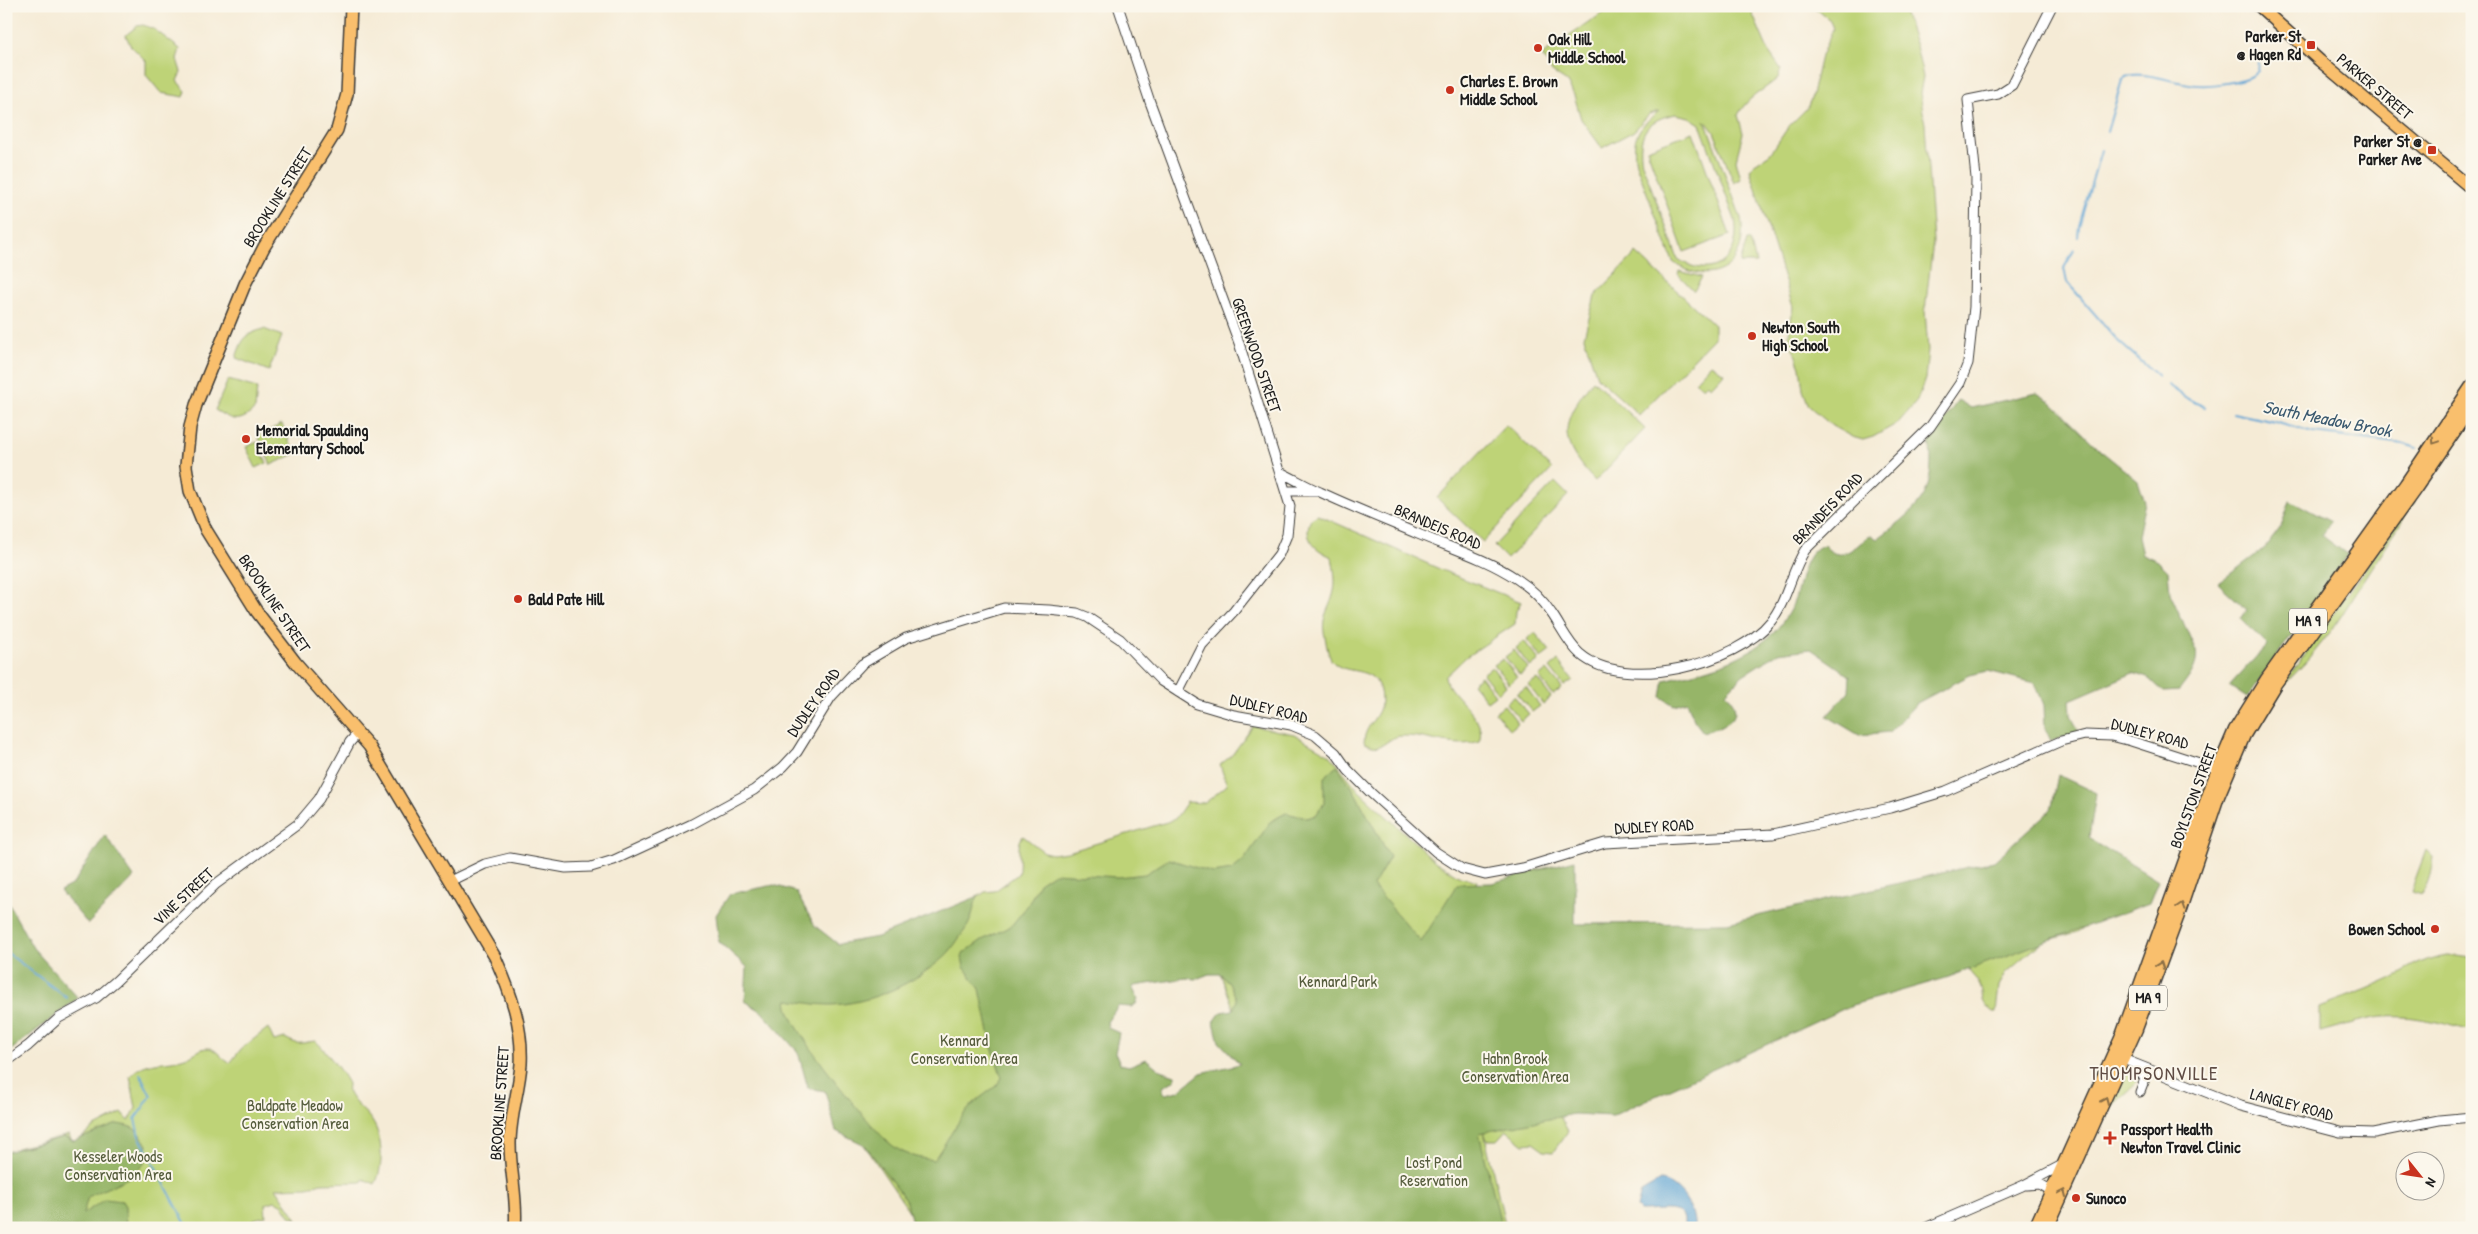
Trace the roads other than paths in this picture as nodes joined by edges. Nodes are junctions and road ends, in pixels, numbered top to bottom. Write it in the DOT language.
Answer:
graph roads {
  1 [pos="352,6"];
  2 [pos="1118,6"];
  3 [pos="2052,6"];
  4 [pos="2259,6"];
  5 [pos="2472,189"];
  6 [pos="2472,377"];
  7 [pos="2472,386"];
  8 [pos="2472,406"];
  9 [pos="2458,417"];
  10 [pos="1280,472"];
  11 [pos="1286,491"];
  12 [pos="1317,492"];
  13 [pos="1178,692"];
  14 [pos="358,733"];
  15 [pos="2218,769"];
  16 [pos="450,881"];
  17 [pos="2123,1059"];
  18 [pos="6,1062"];
  19 [pos="2140,1092"];
  20 [pos="2472,1117"];
  21 [pos="2064,1164"];
  22 [pos="2022,1186"];
  23 [pos="2052,1190"];
  24 [pos="515,1228"];
  25 [pos="1925,1228"];
  26 [pos="2035,1228"];
  27 [pos="2048,1228"];
  1 -- 14 [label="main road, BROOKLINE STREET"];
  2 -- 10 [label="street, GREENWOOD STREET"];
  3 -- 12 [label="street, BRANDEIS ROAD"];
  4 -- 5 [label="main road, PARKER STREET"];
  6 -- 9 [label="main road, BOYLSTON STREET"];
  7 -- 9 [label="highway, BOYLSTON STREET / MA 9"];
  8 -- 9 [label="highway, BOYLSTON STREET / MA 9"];
  9 -- 15 [label="highway, BOYLSTON STREET / MA 9, one-way"];
  17 -- 9 [label="highway, BOYLSTON STREET / MA 9, one-way"];
  10 -- 11 [label="street, GREENWOOD STREET"];
  10 -- 12 [label="street, BRANDEIS ROAD"];
  11 -- 12 [label="street, BRANDEIS ROAD"];
  11 -- 13 [label="street, GREENWOOD STREET"];
  13 -- 15 [label="street, DUDLEY ROAD"];
  13 -- 16 [label="street, DUDLEY ROAD"];
  14 -- 16 [label="main road, BROOKLINE STREET"];
  14 -- 18 [label="street, VINE STREET"];
  15 -- 17 [label="highway, BOYLSTON STREET / MA 9"];
  16 -- 24 [label="main road, BROOKLINE STREET"];
  17 -- 19 [label="street"];
  17 -- 20 [label="street, LANGLEY ROAD"];
  17 -- 21 [label="highway, BOYLSTON STREET / MA 9"];
  27 -- 17 [label="highway, BOYLSTON STREET / MA 9, one-way"];
  21 -- 22 [label="street"];
  21 -- 23 [label="highway, BOYLSTON STREET / MA 9"];
  22 -- 23 [label="street"];
  22 -- 25 [label="street"];
  23 -- 26 [label="highway, BOYLSTON STREET / MA 9"];
}
